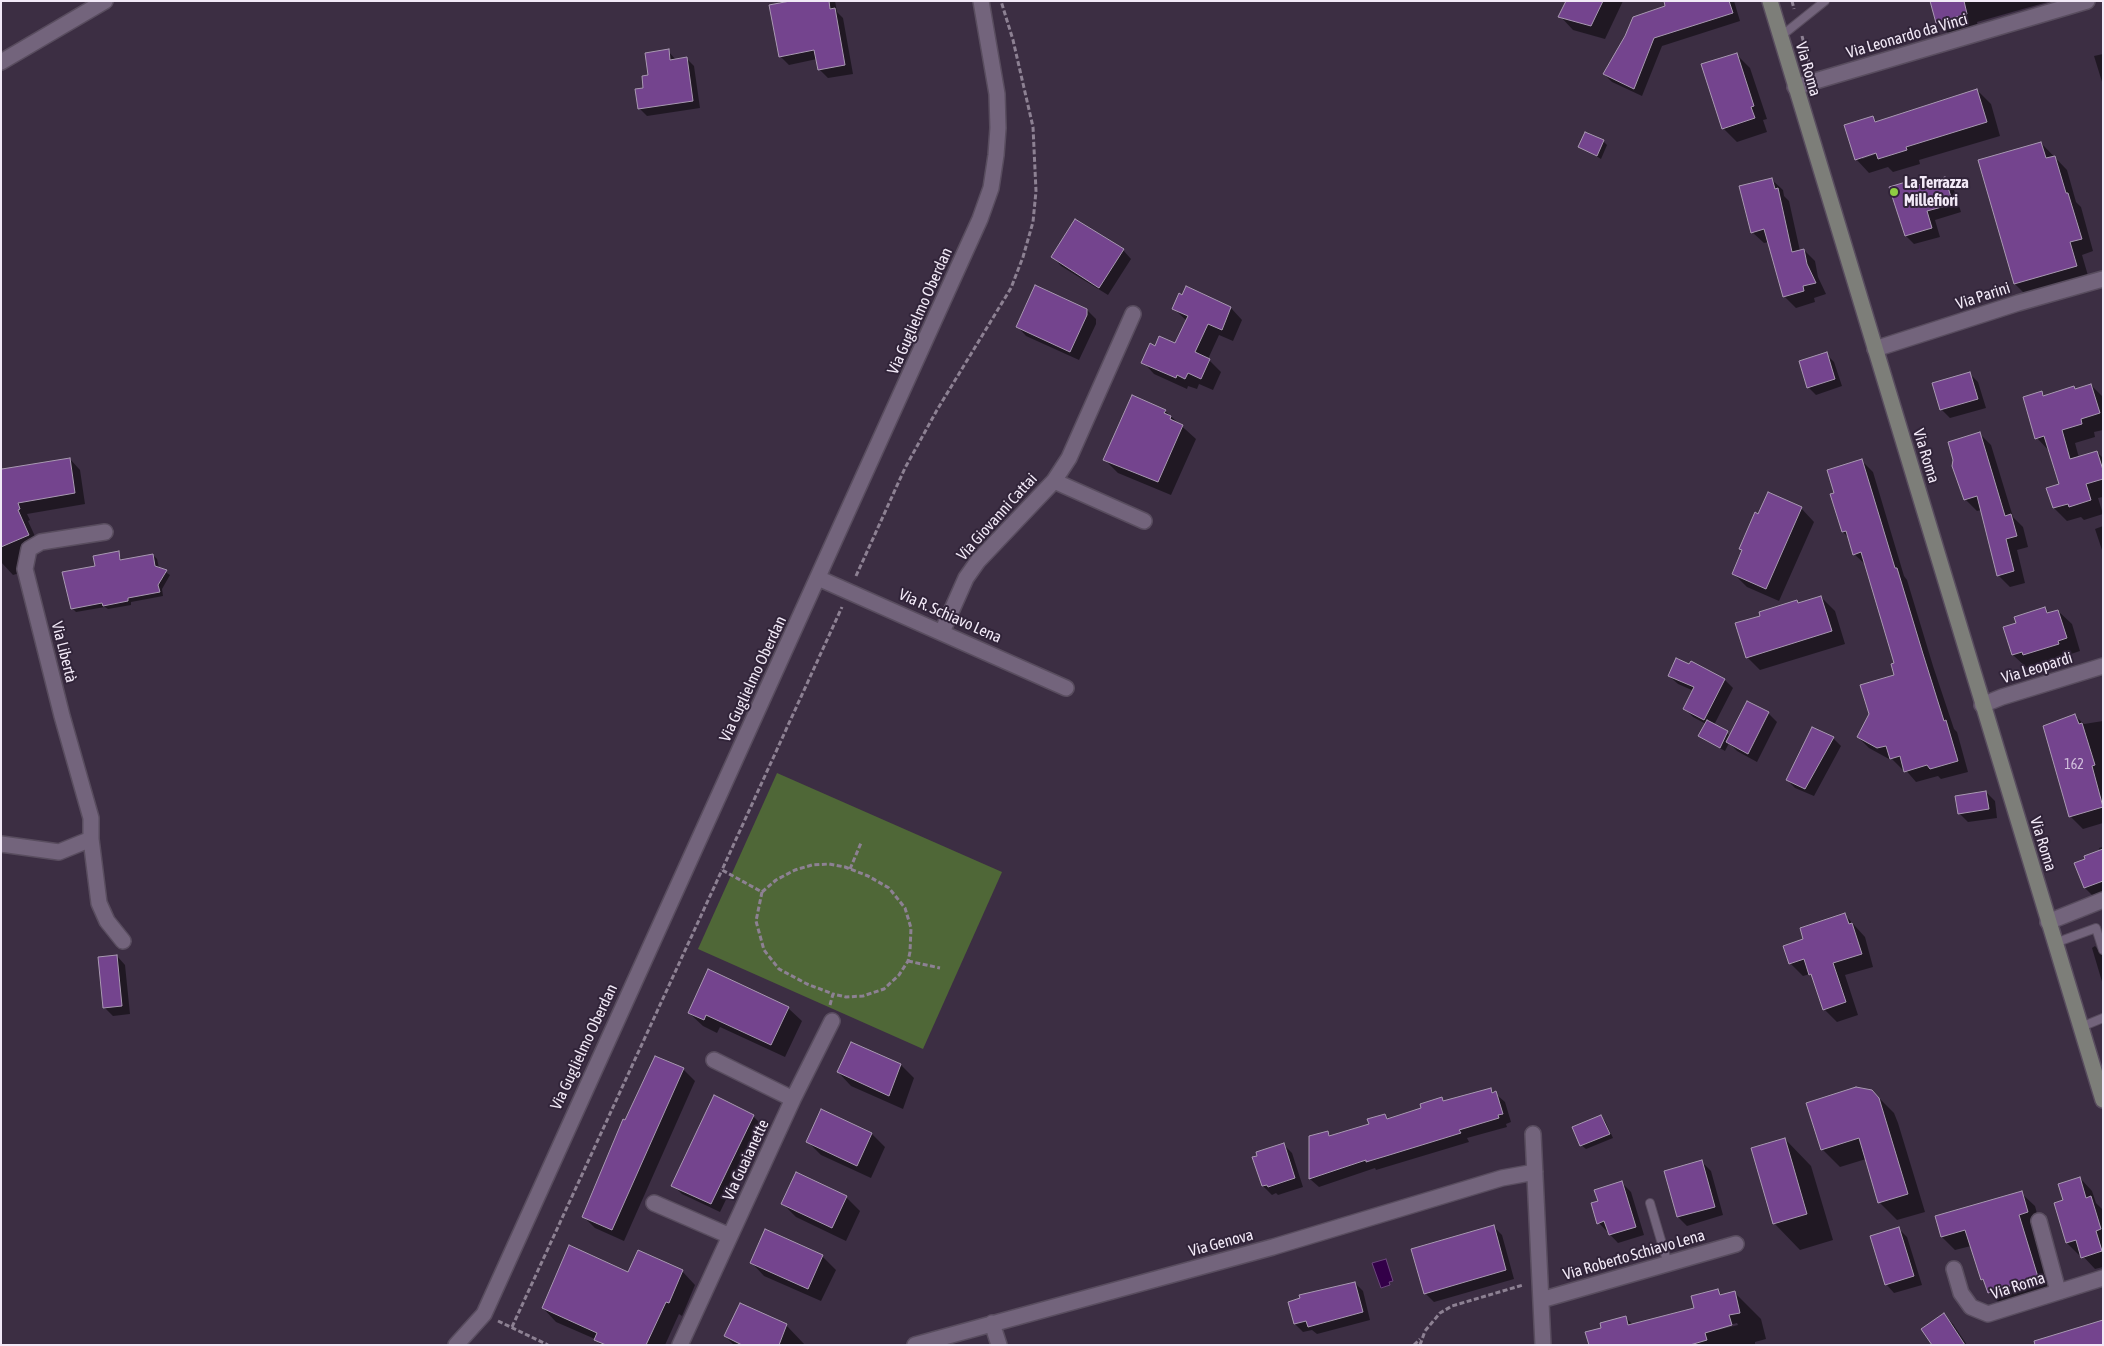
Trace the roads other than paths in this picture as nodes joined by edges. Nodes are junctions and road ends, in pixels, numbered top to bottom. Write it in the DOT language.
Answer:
graph roads {
  1 [pos="1770,1"];
  2 [pos="1825,1"];
  3 [pos="2087,1"];
  4 [pos="99,3"];
  5 [pos="981,3"];
  6 [pos="1780,37"];
  7 [pos="1,62"];
  8 [pos="1794,87"];
  9 [pos="2103,278"];
  10 [pos="1133,314"];
  11 [pos="1875,349"];
  12 [pos="1054,481"];
  13 [pos="1144,521"];
  14 [pos="105,532"];
  15 [pos="818,578"];
  16 [pos="942,632"];
  17 [pos="2103,666"];
  18 [pos="1066,688"];
  19 [pos="1982,705"];
  20 [pos="90,839"];
  21 [pos="1,844"];
  22 [pos="2103,900"];
  23 [pos="2048,922"];
  24 [pos="123,942"];
  25 [pos="2055,943"];
  26 [pos="2103,950"];
  27 [pos="2103,1018"];
  28 [pos="832,1021"];
  29 [pos="2081,1027"];
  30 [pos="714,1060"];
  31 [pos="793,1099"];
  32 [pos="2103,1100"];
  33 [pos="1533,1134"];
  34 [pos="1535,1172"];
  35 [pos="654,1202"];
  36 [pos="1650,1203"];
  37 [pos="2039,1221"];
  38 [pos="730,1236"];
  39 [pos="1736,1244"];
  40 [pos="1668,1264"];
  41 [pos="1954,1269"];
  42 [pos="2103,1278"];
  43 [pos="2058,1291"];
  44 [pos="1541,1300"];
  45 [pos="992,1323"];
  46 [pos="684,1343"];
  47 [pos="456,1345"];
  48 [pos="915,1345"];
  49 [pos="998,1345"];
  50 [pos="1543,1345"];
  1 -- 6 [label="main road, Via Roma"];
  2 -- 6 [label="lane"];
  3 -- 8 [label="street, Via Leonardo da Vinci"];
  4 -- 7 [label="street"];
  5 -- 15 [label="street, Via Guglielmo Oberdan"];
  6 -- 8 [label="main road, Via Roma"];
  8 -- 11 [label="main road, Via Roma"];
  9 -- 11 [label="street, Via Parini"];
  10 -- 12 [label="street, Via Giovanni Cattai"];
  11 -- 19 [label="main road, Via Roma"];
  12 -- 13 [label="street, Via Giovanni Cattai"];
  12 -- 16 [label="street, Via Giovanni Cattai"];
  14 -- 20 [label="street, Via Libertà"];
  15 -- 16 [label="street, Via R. Schiavo Lena"];
  15 -- 47 [label="street, Via Guglielmo Oberdan"];
  16 -- 18 [label="street, Via R. Schiavo Lena"];
  17 -- 19 [label="street, Via Leopardi"];
  19 -- 23 [label="main road, Via Roma"];
  20 -- 21 [label="street"];
  20 -- 24 [label="street, Via Libertà"];
  22 -- 23 [label="street"];
  23 -- 25 [label="main road, Via Roma"];
  25 -- 26 [label="lane"];
  25 -- 29 [label="main road, Via Roma"];
  27 -- 29 [label="lane"];
  28 -- 31 [label="street, Via Guaianette"];
  29 -- 32 [label="main road, Via Roma"];
  30 -- 31 [label="street"];
  31 -- 38 [label="street, Via Guaianette"];
  33 -- 34 [label="street, Via Roberto Schiavo Lena"];
  34 -- 44 [label="street, Via Roberto Schiavo Lena"];
  34 -- 45 [label="street, Via Genova"];
  35 -- 38 [label="street"];
  36 -- 40 [label="lane"];
  37 -- 43 [label="street, Via Roma"];
  38 -- 46 [label="street, Via Guaianette"];
  39 -- 40 [label="street, Via Roberto Schiavo Lena"];
  40 -- 44 [label="street, Via Roberto Schiavo Lena"];
  41 -- 43 [label="street, Via Roma"];
  42 -- 43 [label="street, Via Roma"];
  44 -- 50 [label="street, Via Roberto Schiavo Lena"];
  45 -- 48 [label="street, Via Genova"];
  45 -- 49 [label="street"];
}
